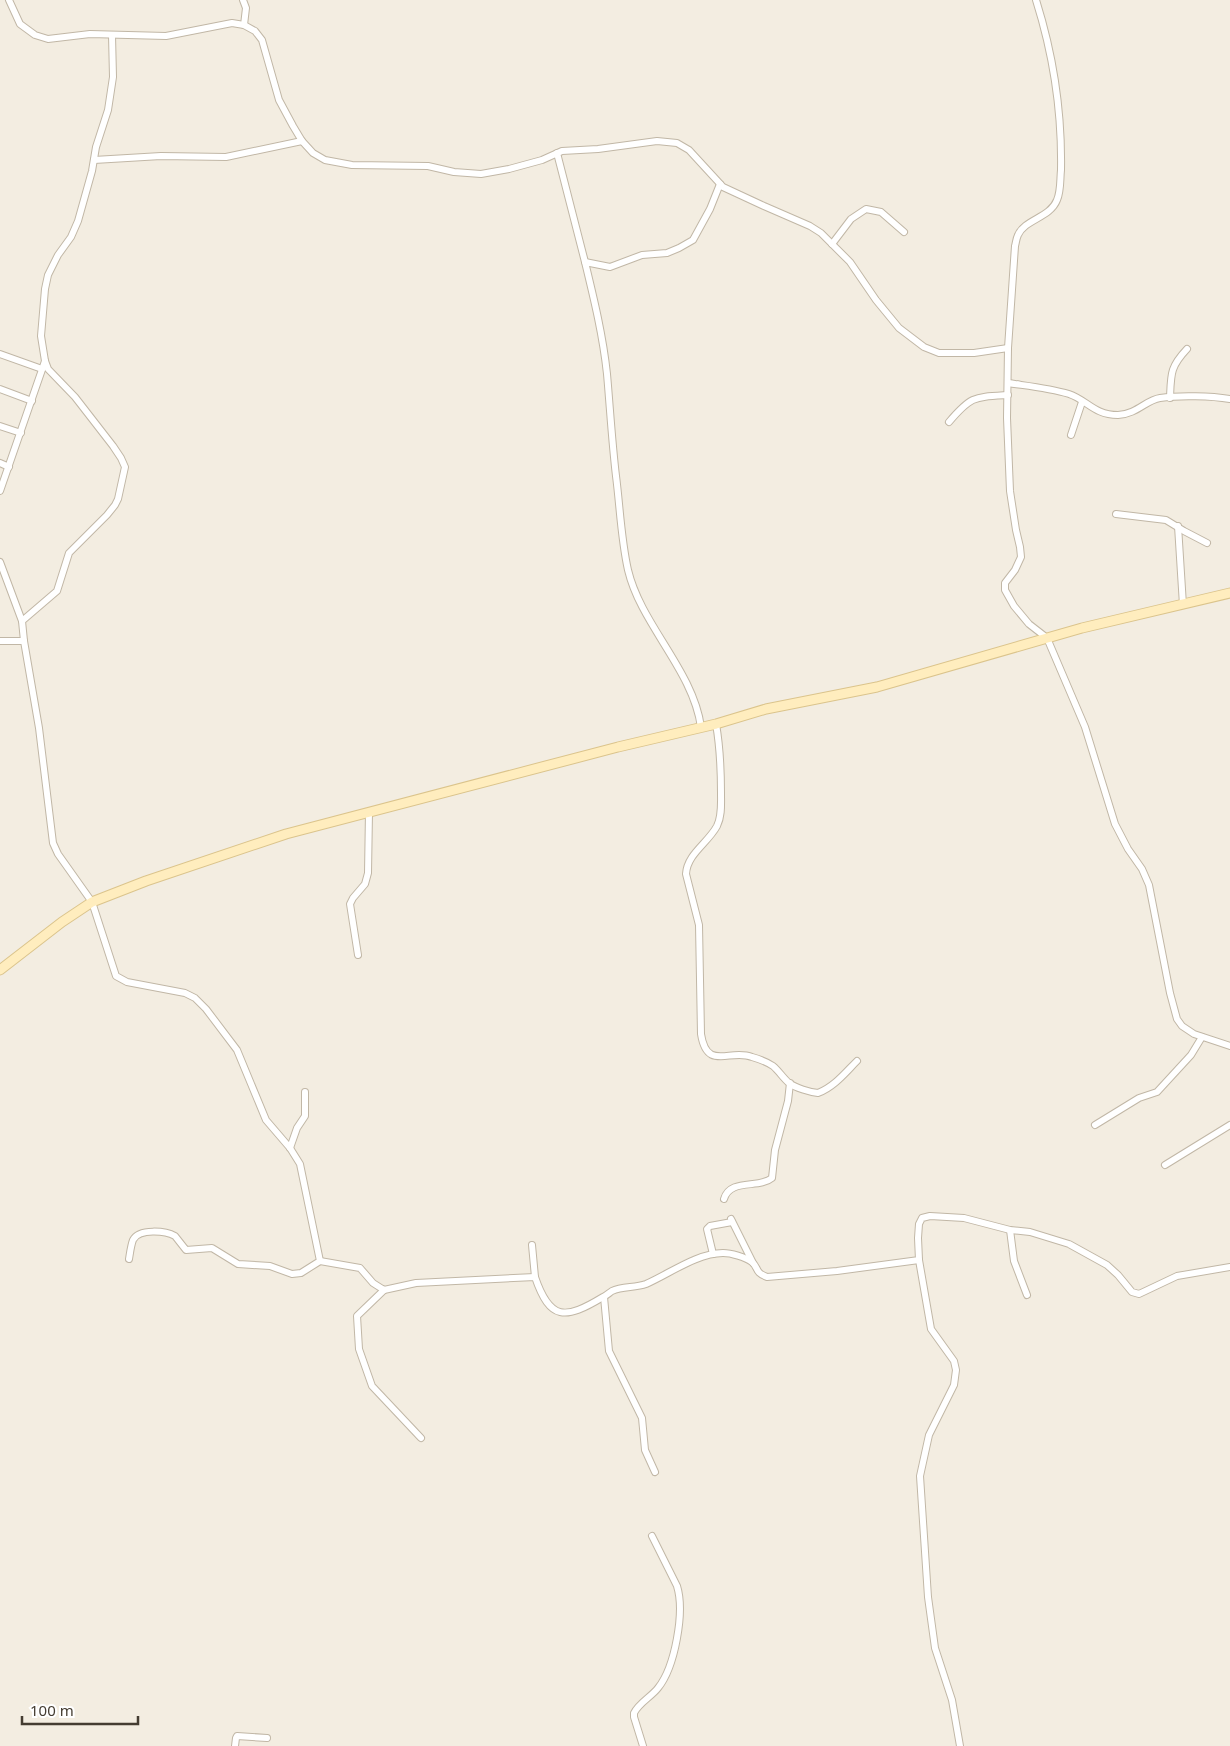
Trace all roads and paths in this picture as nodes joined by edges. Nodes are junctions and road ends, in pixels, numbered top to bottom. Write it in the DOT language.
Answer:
graph roads {
  1 [pos="9,0"];
  2 [pos="243,0"];
  3 [pos="1036,0"];
  4 [pos="244,25"];
  5 [pos="112,35"];
  6 [pos="302,141"];
  7 [pos="557,153"];
  8 [pos="94,160"];
  9 [pos="720,184"];
  10 [pos="904,232"];
  11 [pos="832,244"];
  12 [pos="585,262"];
  13 [pos="1008,348"];
  14 [pos="1187,349"];
  15 [pos="0,354"];
  16 [pos="45,361"];
  17 [pos="42,369"];
  18 [pos="1008,383"];
  19 [pos="0,389"];
  20 [pos="1008,395"];
  21 [pos="1170,398"];
  22 [pos="1230,398"];
  23 [pos="32,401"];
  24 [pos="1082,402"];
  25 [pos="949,422"];
  26 [pos="0,426"];
  27 [pos="21,433"];
  28 [pos="1071,435"];
  29 [pos="0,463"];
  30 [pos="10,467"];
  31 [pos="0,491"];
  32 [pos="1116,514"];
  33 [pos="1178,526"];
  34 [pos="1207,543"];
  35 [pos="0,562"];
  36 [pos="1230,593"];
  37 [pos="1183,605"];
  38 [pos="22,621"];
  39 [pos="1047,638"];
  40 [pos="0,641"];
  41 [pos="24,641"];
  42 [pos="716,724"];
  43 [pos="701,727"];
  44 [pos="369,812"];
  45 [pos="92,902"];
  46 [pos="358,955"];
  47 [pos="0,970"];
  48 [pos="1202,1037"];
  49 [pos="1230,1046"];
  50 [pos="857,1061"];
  51 [pos="790,1084"];
  52 [pos="305,1092"];
  53 [pos="1095,1125"];
  54 [pos="1230,1125"];
  55 [pos="290,1148"];
  56 [pos="1164,1164"];
  57 [pos="724,1198"];
  58 [pos="1010,1230"];
  59 [pos="532,1245"];
  60 [pos="713,1254"];
  61 [pos="129,1259"];
  62 [pos="919,1260"];
  63 [pos="320,1261"];
  64 [pos="753,1262"];
  65 [pos="1230,1267"];
  66 [pos="535,1277"];
  67 [pos="384,1290"];
  68 [pos="1027,1295"];
  69 [pos="604,1297"];
  70 [pos="421,1438"];
  71 [pos="655,1472"];
  72 [pos="652,1536"];
  73 [pos="267,1738"];
  74 [pos="235,1746"];
  75 [pos="643,1746"];
  76 [pos="960,1746"];
  1 -- 5 [label="street"];
  2 -- 4 [label="street"];
  3 -- 13 [label="street"];
  4 -- 5 [label="street"];
  4 -- 6 [label="street"];
  5 -- 8 [label="street"];
  6 -- 7 [label="street"];
  6 -- 8 [label="street"];
  7 -- 9 [label="street"];
  7 -- 12 [label="street"];
  8 -- 16 [label="street"];
  9 -- 11 [label="street"];
  9 -- 12 [label="street"];
  10 -- 11 [label="street"];
  11 -- 13 [label="street"];
  12 -- 43 [label="street"];
  13 -- 18 [label="street"];
  14 -- 21 [label="street"];
  15 -- 17 [label="street"];
  16 -- 17 [label="street"];
  16 -- 38 [label="street"];
  17 -- 23 [label="street"];
  18 -- 20 [label="street"];
  18 -- 24 [label="street"];
  19 -- 23 [label="street"];
  20 -- 25 [label="street"];
  20 -- 39 [label="street"];
  21 -- 22 [label="street"];
  21 -- 24 [label="street"];
  23 -- 27 [label="street"];
  24 -- 28 [label="street"];
  26 -- 27 [label="street"];
  27 -- 30 [label="street"];
  29 -- 30 [label="street"];
  30 -- 31 [label="street"];
  32 -- 33 [label="street"];
  33 -- 34 [label="street"];
  33 -- 37 [label="street"];
  35 -- 38 [label="street"];
  36 -- 37 [label="street"];
  37 -- 39 [label="street"];
  38 -- 41 [label="street"];
  39 -- 42 [label="street"];
  39 -- 48 [label="street"];
  40 -- 41 [label="street"];
  41 -- 45 [label="street"];
  42 -- 43 [label="street"];
  42 -- 51 [label="street"];
  43 -- 44 [label="street"];
  44 -- 45 [label="street"];
  44 -- 46 [label="street"];
  45 -- 47 [label="street"];
  45 -- 55 [label="street"];
  48 -- 49 [label="street"];
  48 -- 53 [label="street"];
  50 -- 51 [label="street"];
  51 -- 57 [label="street"];
  52 -- 55 [label="street"];
  54 -- 56 [label="street"];
  55 -- 63 [label="street"];
  58 -- 62 [label="street"];
  58 -- 65 [label="street"];
  58 -- 68 [label="street"];
  59 -- 66 [label="street"];
  60 -- 64 [label="street"];
  60 -- 64 [label="street"];
  60 -- 69 [label="street"];
  61 -- 63 [label="street"];
  62 -- 64 [label="street"];
  62 -- 76 [label="street"];
  63 -- 67 [label="street"];
  66 -- 67 [label="street"];
  66 -- 69 [label="street"];
  67 -- 70 [label="street"];
  69 -- 71 [label="street"];
  72 -- 75 [label="street"];
  73 -- 74 [label="street"];
}
